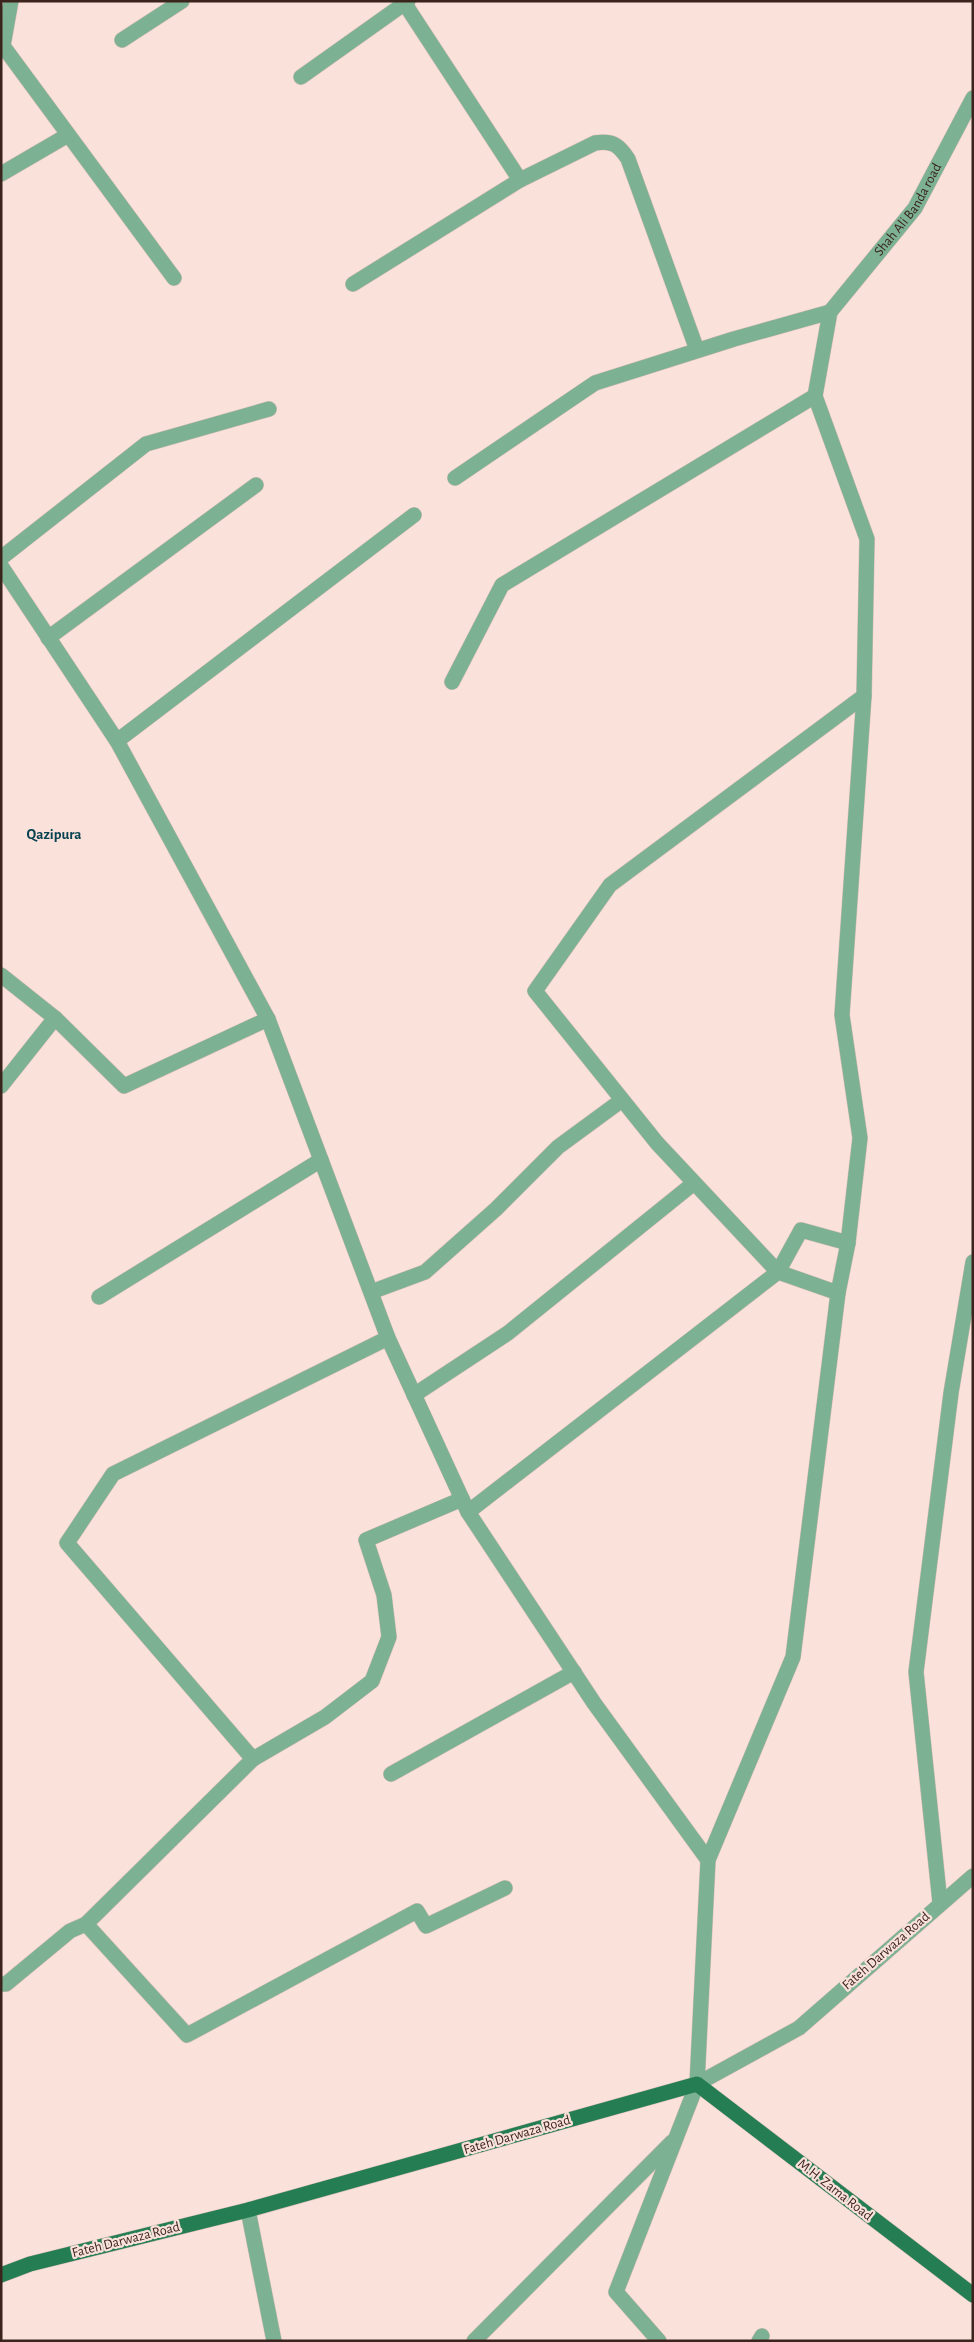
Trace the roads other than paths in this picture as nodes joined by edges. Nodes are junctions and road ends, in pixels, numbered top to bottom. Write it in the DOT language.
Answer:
graph roads {
  1 [pos="11,1"];
  2 [pos="182,1"];
  3 [pos="405,2"];
  4 [pos="122,40"];
  5 [pos="301,77"];
  6 [pos="973,98"];
  7 [pos="68,135"];
  8 [pos="1,174"];
  9 [pos="520,180"];
  10 [pos="174,278"];
  11 [pos="353,284"];
  12 [pos="830,312"];
  13 [pos="697,350"];
  14 [pos="815,396"];
  15 [pos="269,409"];
  16 [pos="455,478"];
  17 [pos="256,485"];
  18 [pos="414,515"];
  19 [pos="1,558"];
  20 [pos="1,566"];
  21 [pos="48,638"];
  22 [pos="452,682"];
  23 [pos="864,696"];
  24 [pos="116,741"];
  25 [pos="1,975"];
  26 [pos="55,1018"];
  27 [pos="268,1019"];
  28 [pos="1,1086"];
  29 [pos="622,1100"];
  30 [pos="321,1160"];
  31 [pos="694,1183"];
  32 [pos="848,1243"];
  33 [pos="973,1262"];
  34 [pos="778,1272"];
  35 [pos="371,1292"];
  36 [pos="838,1293"];
  37 [pos="99,1298"];
  38 [pos="388,1338"];
  39 [pos="414,1395"];
  40 [pos="465,1505"];
  41 [pos="574,1672"];
  42 [pos="253,1760"];
  43 [pos="392,1774"];
  44 [pos="708,1860"];
  45 [pos="973,1876"];
  46 [pos="505,1888"];
  47 [pos="940,1903"];
  48 [pos="86,1924"];
  49 [pos="1,1984"];
  50 [pos="697,2084"];
  51 [pos="677,2137"];
  52 [pos="248,2210"];
  53 [pos="1,2275"];
  54 [pos="973,2295"];
  55 [pos="274,2341"];
  56 [pos="474,2341"];
  57 [pos="659,2341"];
  1 -- 7 [label="street"];
  2 -- 4 [label="street"];
  3 -- 5 [label="street"];
  3 -- 9 [label="street"];
  6 -- 12 [label="street, Shah Ali Banda road"];
  7 -- 8 [label="street"];
  7 -- 10 [label="street"];
  9 -- 11 [label="street"];
  9 -- 13 [label="street"];
  12 -- 13 [label="street"];
  12 -- 14 [label="street"];
  13 -- 16 [label="street"];
  14 -- 22 [label="street"];
  14 -- 23 [label="street"];
  15 -- 19 [label="street"];
  17 -- 21 [label="street"];
  18 -- 24 [label="street"];
  20 -- 21 [label="street"];
  21 -- 24 [label="street"];
  23 -- 29 [label="street"];
  23 -- 32 [label="street"];
  24 -- 27 [label="street"];
  25 -- 26 [label="street"];
  26 -- 27 [label="street"];
  26 -- 28 [label="street"];
  27 -- 30 [label="street"];
  29 -- 31 [label="street"];
  29 -- 35 [label="street"];
  30 -- 35 [label="street"];
  30 -- 37 [label="street"];
  31 -- 34 [label="street"];
  31 -- 39 [label="street"];
  32 -- 34 [label="street"];
  32 -- 36 [label="street"];
  33 -- 47 [label="street"];
  34 -- 36 [label="street"];
  34 -- 40 [label="street"];
  35 -- 38 [label="street"];
  36 -- 44 [label="street"];
  38 -- 39 [label="street"];
  38 -- 42 [label="street"];
  39 -- 40 [label="street"];
  40 -- 41 [label="street"];
  40 -- 42 [label="street"];
  41 -- 43 [label="street"];
  41 -- 44 [label="street"];
  42 -- 48 [label="street"];
  44 -- 50 [label="street"];
  45 -- 47 [label="street, Fateh Darwaza Road"];
  46 -- 48 [label="street"];
  47 -- 50 [label="street, Fateh Darwaza Road"];
  48 -- 49 [label="street"];
  50 -- 51 [label="street"];
  50 -- 52 [label="main road, Fateh Darwaza Road"];
  50 -- 54 [label="main road, M.H. Zama Road"];
  51 -- 56 [label="street"];
  51 -- 57 [label="street"];
  52 -- 53 [label="main road, Fateh Darwaza Road"];
  52 -- 55 [label="street"];
}
